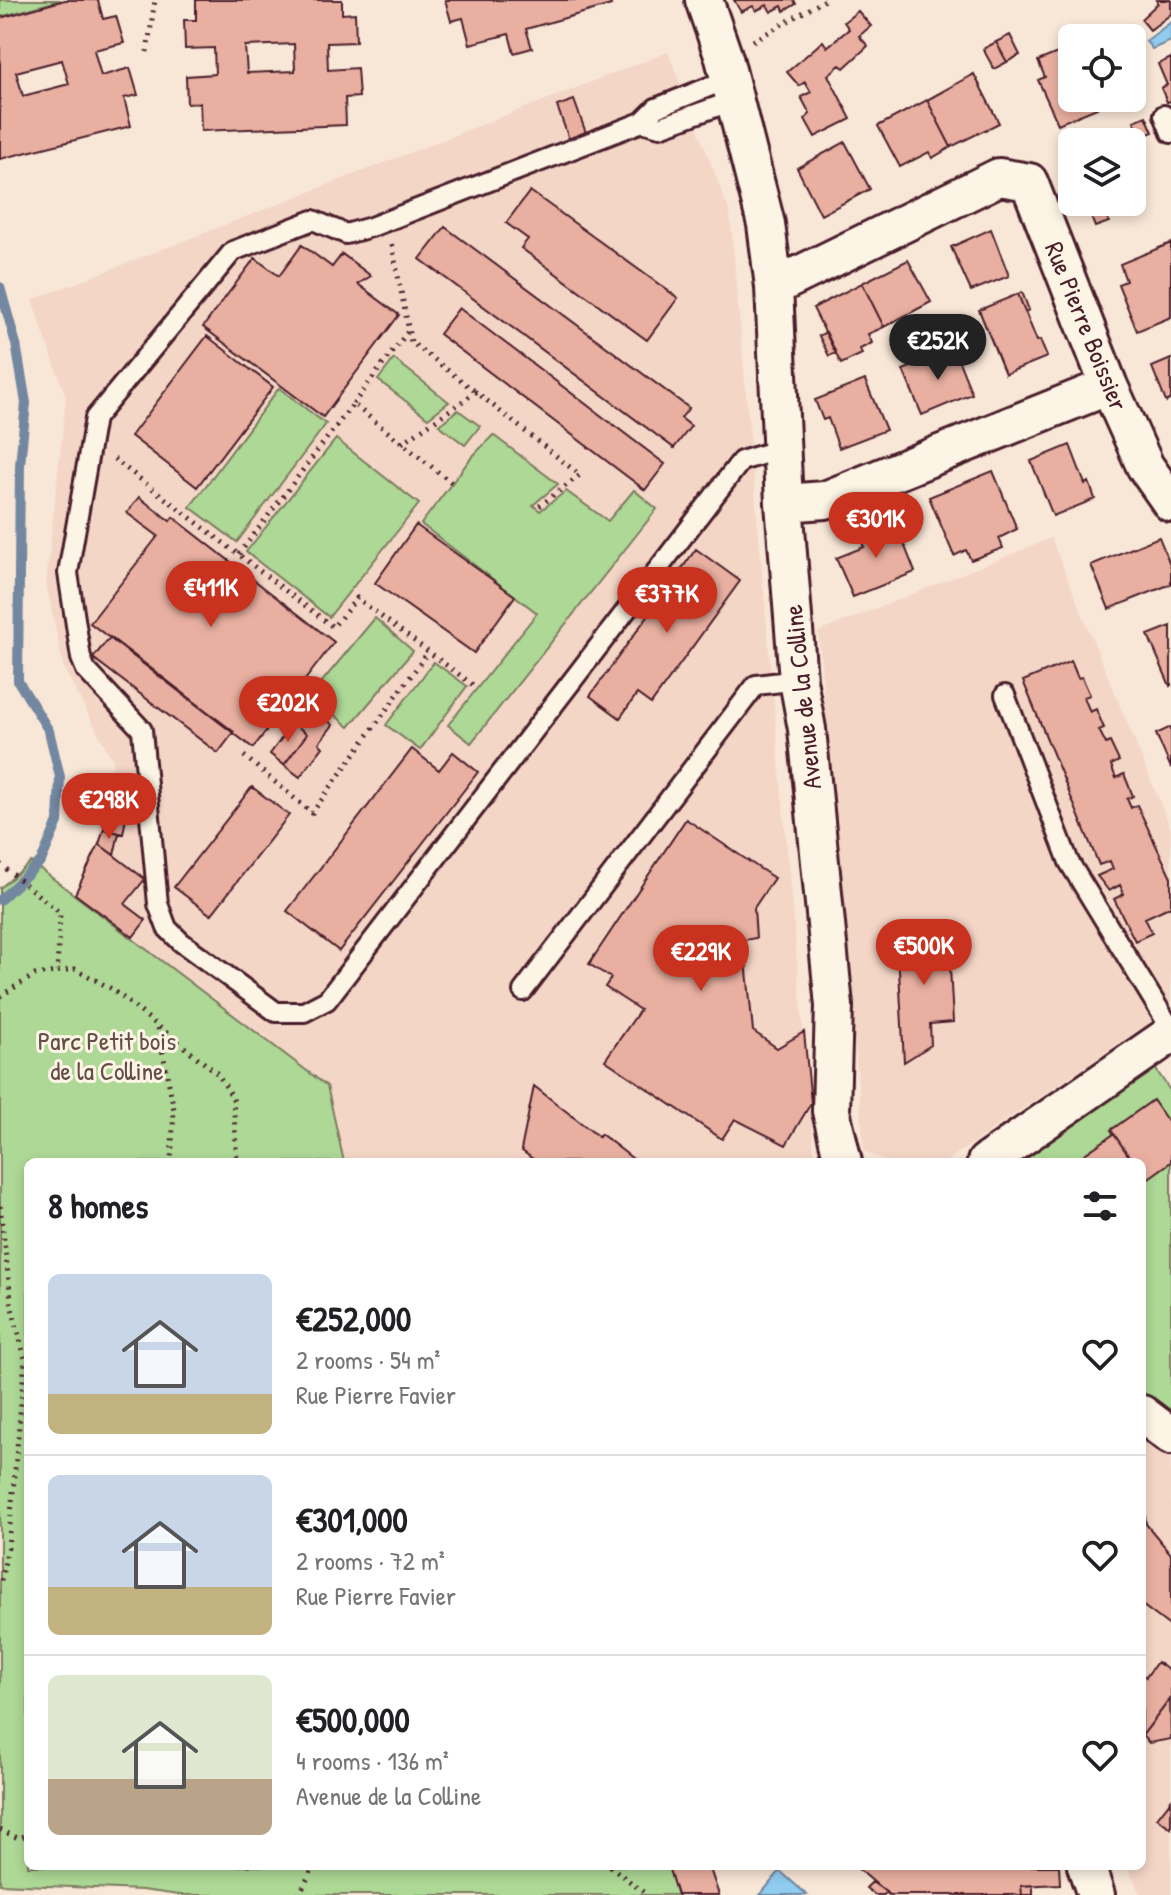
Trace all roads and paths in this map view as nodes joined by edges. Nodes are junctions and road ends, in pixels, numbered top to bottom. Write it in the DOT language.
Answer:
graph roads {
  1 [pos="155,0"];
  2 [pos="704,0"];
  3 [pos="825,0"];
  4 [pos="147,52"];
  5 [pos="729,79"];
  6 [pos="1164,115"];
  7 [pos="1171,133"];
  8 [pos="388,221"];
  9 [pos="774,287"];
  10 [pos="409,330"];
  11 [pos="1109,386"];
  12 [pos="476,392"];
  13 [pos="353,404"];
  14 [pos="91,442"];
  15 [pos="402,443"];
  16 [pos="781,449"];
  17 [pos="452,483"];
  18 [pos="784,503"];
  19 [pos="1171,503"];
  20 [pos="537,508"];
  21 [pos="239,554"];
  22 [pos="428,652"];
  23 [pos="798,680"];
  24 [pos="477,688"];
  25 [pos="1005,695"];
  26 [pos="244,756"];
  27 [pos="0,864"];
  28 [pos="57,972"];
  29 [pos="523,991"];
  30 [pos="0,996"];
  31 [pos="158,1027"];
  32 [pos="1171,1032"];
  33 [pos="171,1158"];
  34 [pos="237,1158"];
  35 [pos="842,1158"];
  36 [pos="992,1158"];
  37 [pos="0,1206"];
  38 [pos="9,1281"];
  39 [pos="0,1284"];
  40 [pos="24,1355"];
  41 [pos="24,1370"];
  42 [pos="1146,1417"];
  43 [pos="1171,1436"];
  44 [pos="0,1585"];
  45 [pos="0,1830"];
  46 [pos="24,1836"];
  47 [pos="312,1870"];
  48 [pos="615,1870"];
  49 [pos="1087,1870"];
  50 [pos="299,1895"];
  51 [pos="647,1895"];
  52 [pos="1096,1895"];
  1 -- 4 [label="path"];
  2 -- 5 [label="street, Avenue de la Colline"];
  3 -- 5 [label="path"];
  5 -- 8 [label="lane"];
  5 -- 9 [label="street, Avenue de la Colline"];
  6 -- 7 [label="lane"];
  8 -- 10 [label="path"];
  8 -- 14 [label="lane"];
  9 -- 11 [label="street, Rue Pierre Boissier"];
  9 -- 16 [label="street, Avenue de la Colline"];
  10 -- 12 [label="path"];
  10 -- 13 [label="path"];
  11 -- 18 [label="street"];
  11 -- 19 [label="street, Rue Pierre Boissier"];
  12 -- 15 [label="path"];
  12 -- 20 [label="path"];
  13 -- 15 [label="path"];
  13 -- 21 [label="path"];
  14 -- 16 [label="lane"];
  14 -- 21 [label="path"];
  15 -- 17 [label="path"];
  16 -- 18 [label="street, Avenue de la Colline"];
  18 -- 23 [label="street, Avenue de la Colline"];
  21 -- 22 [label="path"];
  22 -- 24 [label="path"];
  22 -- 26 [label="path"];
  23 -- 29 [label="lane"];
  23 -- 35 [label="street, Avenue de la Colline"];
  25 -- 32 [label="lane"];
  27 -- 28 [label="path"];
  28 -- 30 [label="path"];
  28 -- 31 [label="path"];
  31 -- 33 [label="path"];
  31 -- 34 [label="path"];
  32 -- 36 [label="street"];
  37 -- 38 [label="path"];
  38 -- 39 [label="path"];
  38 -- 40 [label="path"];
  41 -- 44 [label="path"];
  42 -- 43 [label="street"];
  45 -- 46 [label="path"];
  47 -- 50 [label="path"];
  48 -- 51 [label="path"];
  49 -- 52 [label="street"];
}
